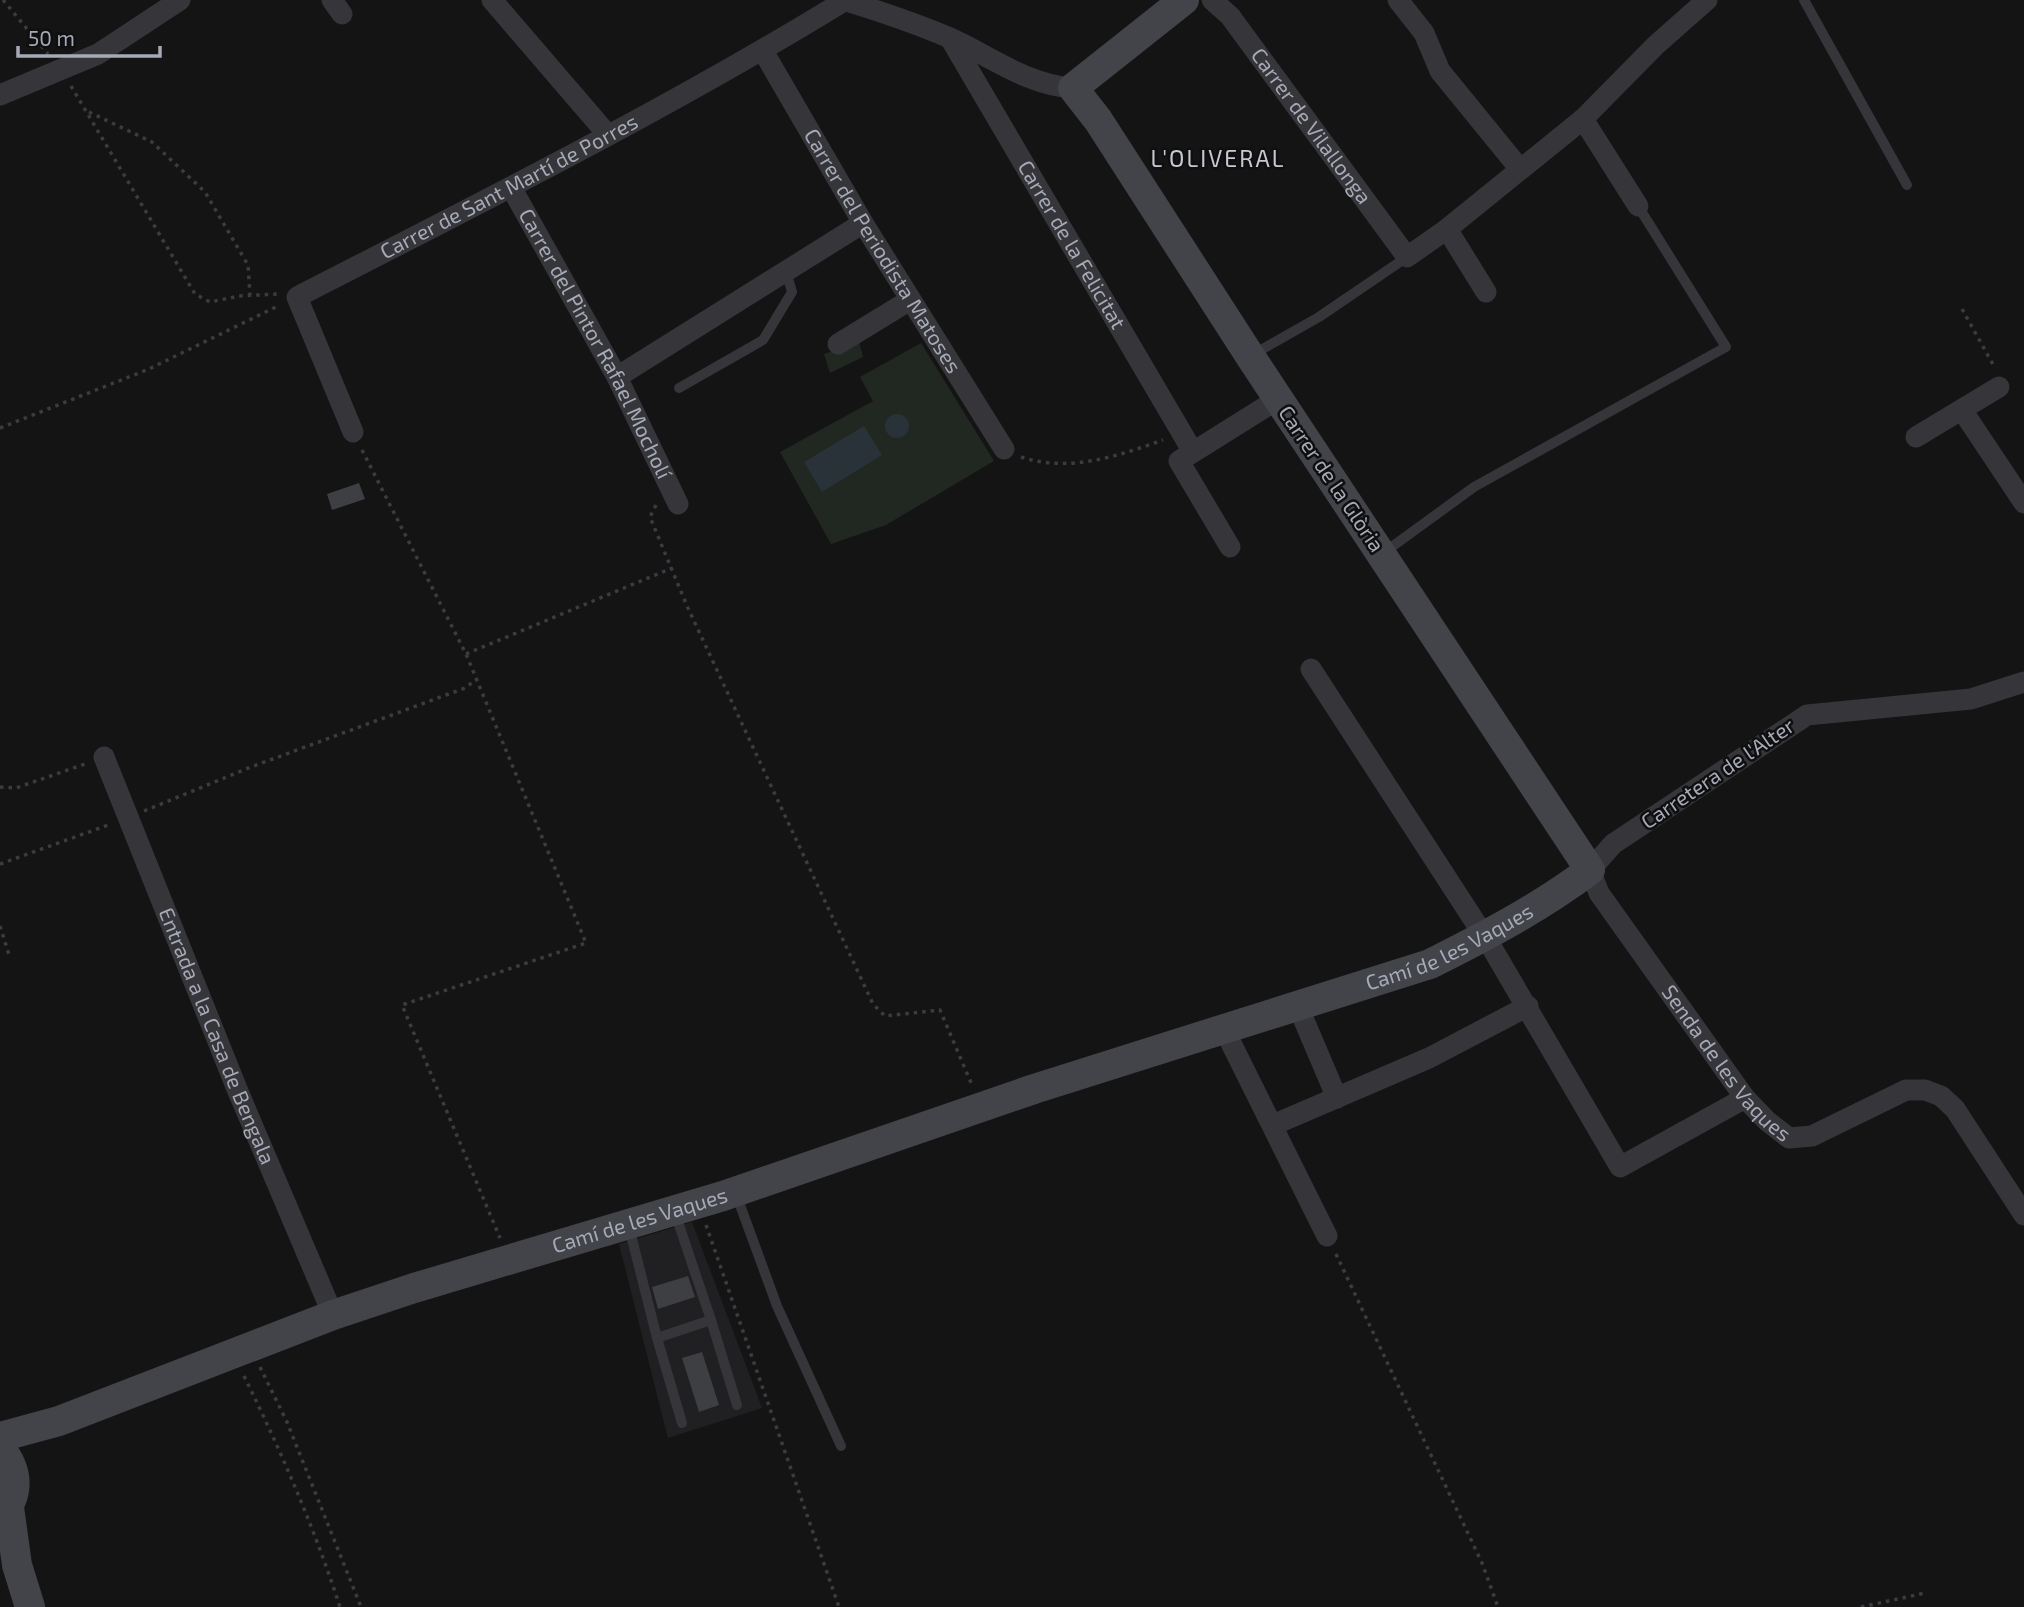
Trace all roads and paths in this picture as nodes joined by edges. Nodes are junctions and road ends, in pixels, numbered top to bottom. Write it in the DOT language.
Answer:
graph roads {
  1 [pos="3,0"];
  2 [pos="180,0"];
  3 [pos="492,0"];
  4 [pos="844,0"];
  5 [pos="1184,0"];
  6 [pos="1212,0"];
  7 [pos="1398,0"];
  8 [pos="1707,0"];
  9 [pos="1804,0"];
  10 [pos="881,4"];
  11 [pos="950,38"];
  12 [pos="763,51"];
  13 [pos="61,71"];
  14 [pos="1073,88"];
  15 [pos="0,95"];
  16 [pos="87,112"];
  17 [pos="1583,119"];
  18 [pos="608,135"];
  19 [pos="1520,169"];
  20 [pos="1908,185"];
  21 [pos="511,187"];
  22 [pos="1638,206"];
  23 [pos="863,223"];
  24 [pos="1447,229"];
  25 [pos="1406,257"];
  26 [pos="786,271"];
  27 [pos="1486,292"];
  28 [pos="250,295"];
  29 [pos="298,297"];
  30 [pos="910,300"];
  31 [pos="1962,309"];
  32 [pos="838,344"];
  33 [pos="1250,356"];
  34 [pos="617,377"];
  35 [pos="1999,387"];
  36 [pos="679,388"];
  37 [pos="1279,399"];
  38 [pos="1962,410"];
  39 [pos="0,428"];
  40 [pos="353,432"];
  41 [pos="1182,433"];
  42 [pos="1916,437"];
  43 [pos="1004,449"];
  44 [pos="1186,457"];
  45 [pos="667,481"];
  46 [pos="2024,503"];
  47 [pos="678,504"];
  48 [pos="1230,547"];
  49 [pos="1381,554"];
  50 [pos="672,568"];
  51 [pos="466,654"];
  52 [pos="1311,668"];
  53 [pos="477,679"];
  54 [pos="2024,681"];
  55 [pos="104,757"];
  56 [pos="0,787"];
  57 [pos="129,818"];
  58 [pos="0,864"];
  59 [pos="1590,870"];
  60 [pos="0,926"];
  61 [pos="1484,937"];
  62 [pos="10,958"];
  63 [pos="1297,1004"];
  64 [pos="1528,1006"];
  65 [pos="1224,1029"];
  66 [pos="1337,1098"];
  67 [pos="1745,1098"];
  68 [pos="981,1107"];
  69 [pos="1273,1125"];
  70 [pos="735,1191"];
  71 [pos="687,1206"];
  72 [pos="2024,1215"];
  73 [pos="628,1224"];
  74 [pos="1328,1236"];
  75 [pos="509,1259"];
  76 [pos="333,1315"];
  77 [pos="711,1320"];
  78 [pos="657,1338"];
  79 [pos="244,1355"];
  80 [pos="737,1405"];
  81 [pos="58,1421"];
  82 [pos="682,1423"];
  83 [pos="0,1437"];
  84 [pos="841,1446"];
  85 [pos="0,1448"];
  86 [pos="15,1473"];
  87 [pos="5,1512"];
  88 [pos="1925,1593"];
  89 [pos="30,1607"];
  90 [pos="340,1607"];
  91 [pos="361,1607"];
  92 [pos="839,1607"];
  93 [pos="1499,1607"];
  94 [pos="1861,1607"];
  1 -- 13 [label="path"];
  2 -- 13 [label="street"];
  3 -- 18 [label="street"];
  4 -- 10 [label="street"];
  4 -- 12 [label="street, Carrer de Sant Martí de Porres"];
  5 -- 14 [label="street"];
  6 -- 25 [label="street, Carrer de Vilallonga"];
  7 -- 19 [label="street"];
  8 -- 17 [label="street"];
  9 -- 20 [label="lane"];
  10 -- 11 [label="street"];
  11 -- 14 [label="street"];
  11 -- 41 [label="street, Carrer de la Felicitat"];
  12 -- 18 [label="street, Carrer de Sant Martí de Porres"];
  12 -- 23 [label="street, Carrer del Periodista Matoses"];
  13 -- 15 [label="street"];
  13 -- 16 [label="path"];
  14 -- 33 [label="street, Carrer de la Glòria"];
  16 -- 28 [label="path"];
  16 -- 28 [label="path"];
  17 -- 19 [label="street"];
  17 -- 22 [label="street"];
  18 -- 21 [label="street, Carrer de Sant Martí de Porres"];
  19 -- 24 [label="street"];
  21 -- 29 [label="street, Carrer de Sant Martí de Porres"];
  21 -- 34 [label="street, Carrer del Pintor Rafael Mocholí"];
  22 -- 49 [label="lane"];
  23 -- 26 [label="street"];
  23 -- 30 [label="street, Carrer del Periodista Matoses"];
  24 -- 25 [label="street"];
  24 -- 27 [label="street"];
  25 -- 33 [label="lane"];
  26 -- 34 [label="street"];
  26 -- 36 [label="lane"];
  28 -- 29 [label="path"];
  29 -- 39 [label="path"];
  29 -- 40 [label="street"];
  30 -- 32 [label="street"];
  30 -- 43 [label="street, Carrer del Periodista Matoses"];
  31 -- 35 [label="path"];
  33 -- 37 [label="street, Carrer de la Glòria"];
  34 -- 45 [label="street, Carrer del Pintor Rafael Mocholí"];
  35 -- 38 [label="street"];
  37 -- 44 [label="street"];
  37 -- 49 [label="street, Carrer de la Glòria"];
  38 -- 42 [label="street"];
  38 -- 46 [label="street"];
  40 -- 51 [label="path"];
  41 -- 43 [label="path"];
  41 -- 44 [label="street, Carrer de la Felicitat"];
  44 -- 48 [label="street, Carrer de la Felicitat"];
  45 -- 47 [label="street, Carrer del Pintor Rafael Mocholí"];
  45 -- 50 [label="path"];
  49 -- 59 [label="street, Carrer de la Glòria"];
  50 -- 51 [label="path"];
  50 -- 68 [label="path"];
  51 -- 53 [label="path"];
  52 -- 61 [label="street"];
  53 -- 57 [label="path"];
  53 -- 75 [label="path"];
  54 -- 59 [label="street, Carretera de l'Alter"];
  55 -- 56 [label="path"];
  55 -- 57 [label="street, Entrada a la Casa de Bengala"];
  57 -- 58 [label="path"];
  57 -- 76 [label="street, Entrada a la Casa de Bengala"];
  59 -- 61 [label="street, Camí de les Vaques"];
  59 -- 67 [label="street, Senda de les Vaques"];
  60 -- 62 [label="path"];
  61 -- 63 [label="street, Camí de les Vaques"];
  61 -- 64 [label="street"];
  63 -- 65 [label="street, Camí de les Vaques"];
  63 -- 66 [label="street"];
  64 -- 66 [label="street"];
  64 -- 67 [label="street"];
  65 -- 68 [label="street, Camí de les Vaques"];
  65 -- 69 [label="street"];
  66 -- 69 [label="street"];
  67 -- 72 [label="street, Senda de les Vaques"];
  68 -- 70 [label="street, Camí de les Vaques"];
  69 -- 74 [label="street"];
  70 -- 71 [label="street, Camí de les Vaques"];
  70 -- 84 [label="lane"];
  71 -- 73 [label="street, Camí de les Vaques"];
  71 -- 77 [label="lane"];
  71 -- 92 [label="path"];
  73 -- 75 [label="street, Camí de les Vaques"];
  73 -- 78 [label="lane"];
  74 -- 93 [label="path"];
  75 -- 76 [label="street, Camí de les Vaques"];
  76 -- 79 [label="street, Camí de les Vaques"];
  77 -- 78 [label="lane"];
  77 -- 80 [label="lane"];
  78 -- 82 [label="lane"];
  79 -- 81 [label="street, Camí de les Vaques"];
  79 -- 90 [label="path"];
  79 -- 91 [label="path"];
  81 -- 83 [label="street, Camí de les Vaques"];
  81 -- 86 [label="street, Camí de les Vaques"];
  85 -- 86 [label="street"];
  86 -- 87 [label="street"];
  87 -- 89 [label="street"];
  88 -- 94 [label="path"];
}
